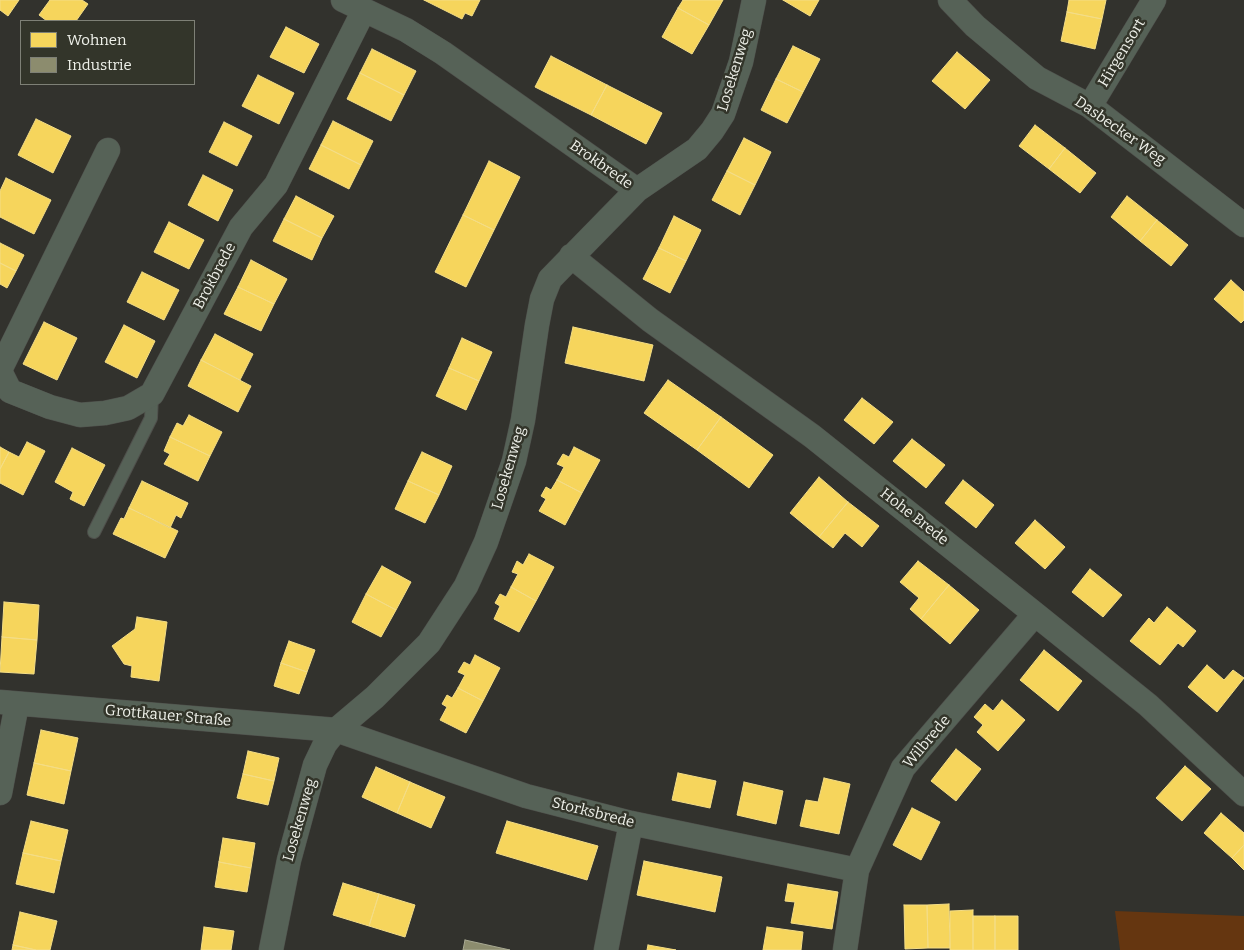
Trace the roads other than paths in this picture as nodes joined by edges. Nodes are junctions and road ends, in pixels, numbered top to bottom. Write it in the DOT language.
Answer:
graph roads {
  1 [pos="754,0"];
  2 [pos="950,0"];
  3 [pos="1154,0"];
  4 [pos="353,5"];
  5 [pos="1090,106"];
  6 [pos="108,150"];
  7 [pos="637,190"];
  8 [pos="1244,225"];
  9 [pos="571,256"];
  10 [pos="0,370"];
  11 [pos="152,394"];
  12 [pos="94,532"];
  13 [pos="1035,614"];
  14 [pos="8,703"];
  15 [pos="336,730"];
  16 [pos="0,793"];
  17 [pos="1244,794"];
  18 [pos="631,823"];
  19 [pos="857,870"];
  20 [pos="271,950"];
  21 [pos="606,950"];
  22 [pos="846,950"];
  1 -- 7 [label="street, Losekenweg"];
  2 -- 5 [label="street, Dasbecker Weg"];
  3 -- 5 [label="street, Hirgensort"];
  4 -- 7 [label="street, Brokbrede"];
  4 -- 11 [label="street, Brokbrede"];
  5 -- 8 [label="street, Dasbecker Weg"];
  6 -- 10 [label="street"];
  7 -- 9 [label="street, Losekenweg"];
  9 -- 13 [label="street, Hohe Brede"];
  9 -- 15 [label="street, Losekenweg"];
  10 -- 11 [label="street"];
  11 -- 12 [label="lane"];
  13 -- 17 [label="street, Hohe Brede"];
  13 -- 19 [label="street, Wilbrede"];
  14 -- 15 [label="street, Grottkauer Straße"];
  14 -- 16 [label="street"];
  15 -- 18 [label="street, Storksbrede"];
  15 -- 20 [label="street, Losekenweg"];
  18 -- 19 [label="street, Storksbrede"];
  18 -- 21 [label="street"];
  19 -- 22 [label="street, Wilbrede"];
}
